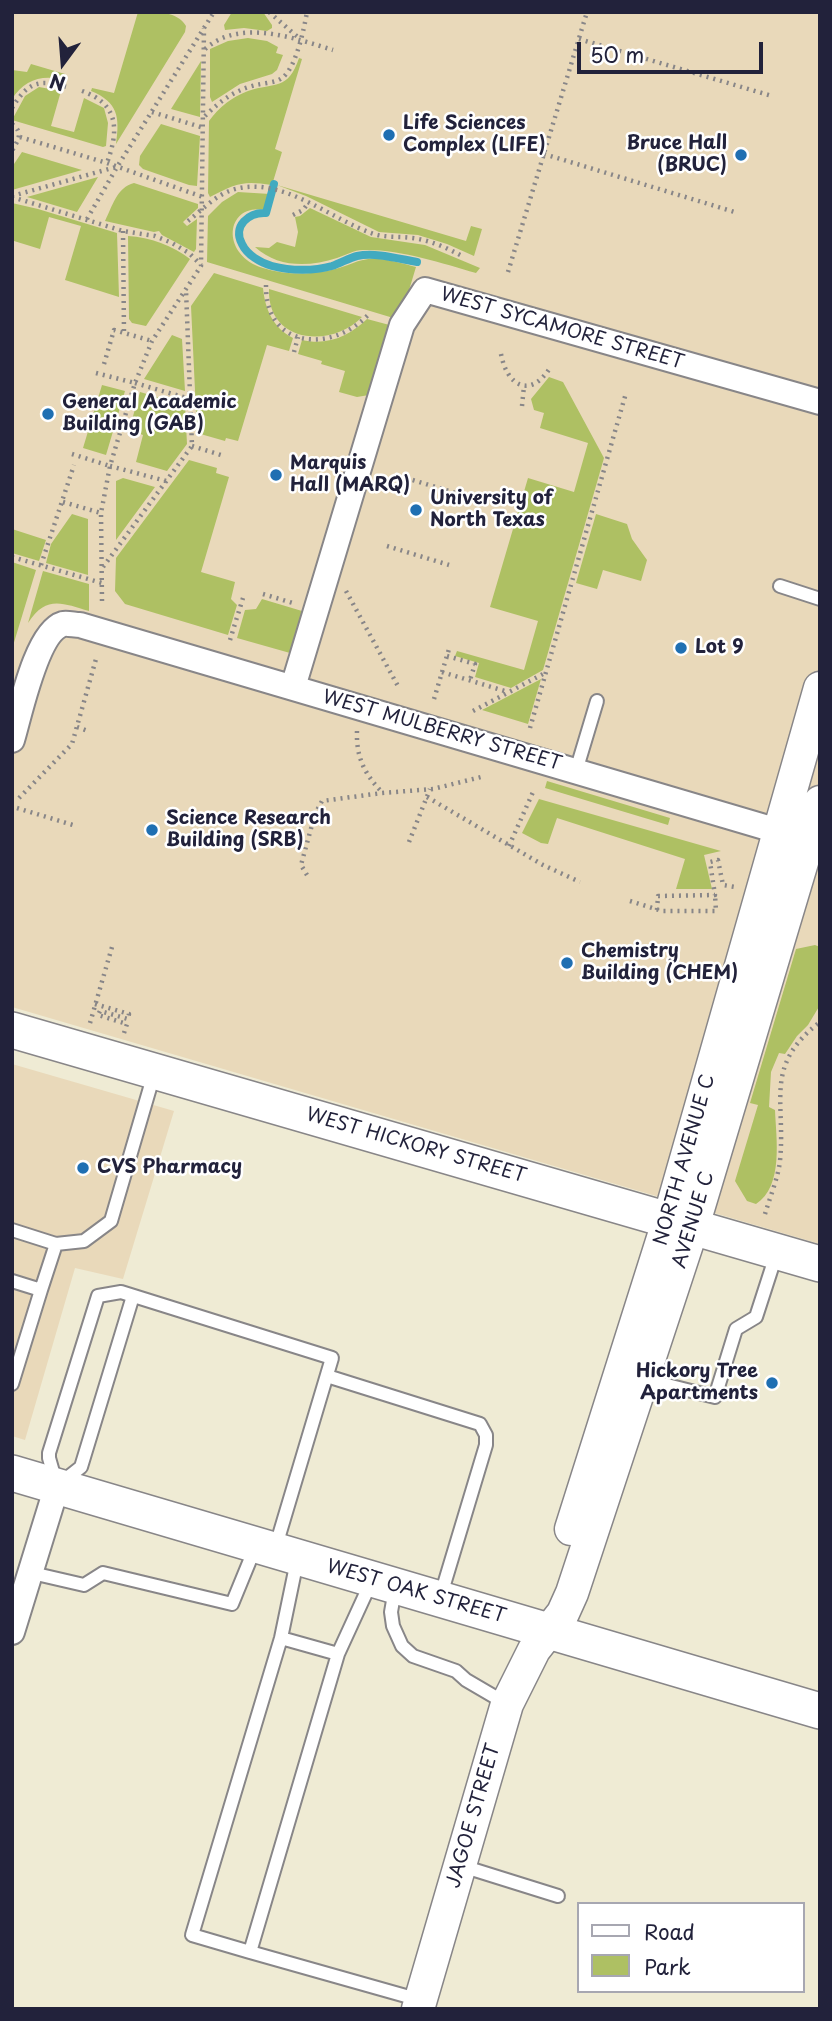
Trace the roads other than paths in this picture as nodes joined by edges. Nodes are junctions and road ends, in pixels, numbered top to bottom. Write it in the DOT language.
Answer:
graph roads {
  1 [pos="820,402"];
  2 [pos="780,586"];
  3 [pos="820,599"];
  4 [pos="293,687"];
  5 [pos="820,688"];
  6 [pos="597,701"];
  7 [pos="12,740"];
  8 [pos="576,771"];
  9 [pos="820,802"];
  10 [pos="802,838"];
  11 [pos="12,1030"];
  12 [pos="155,1070"];
  13 [pos="681,1223"];
  14 [pos="12,1230"];
  15 [pos="55,1244"];
  16 [pos="777,1251"];
  17 [pos="820,1264"];
  18 [pos="12,1281"];
  19 [pos="41,1290"];
  20 [pos="133,1296"];
  21 [pos="327,1376"];
  22 [pos="643,1379"];
  23 [pos="12,1384"];
  24 [pos="12,1474"];
  25 [pos="57,1486"];
  26 [pos="277,1550"];
  27 [pos="32,1573"];
  28 [pos="384,1582"];
  29 [pos="440,1598"];
  30 [pos="549,1630"];
  31 [pos="12,1632"];
  32 [pos="281,1638"];
  33 [pos="338,1654"];
  34 [pos="507,1704"];
  35 [pos="820,1711"];
  36 [pos="460,1866"];
  37 [pos="558,1896"];
  38 [pos="250,1952"];
  39 [pos="419,2005"];
  1 -- 4 [label="street, WEST SYCAMORE STREET"];
  2 -- 3 [label="lane"];
  4 -- 7 [label="street, WEST MULBERRY STREET"];
  4 -- 8 [label="street, WEST MULBERRY STREET"];
  5 -- 10 [label="street, NORTH AVENUE C"];
  6 -- 8 [label="lane"];
  8 -- 10 [label="street, WEST MULBERRY STREET"];
  9 -- 10 [label="street"];
  10 -- 13 [label="street, NORTH AVENUE C"];
  11 -- 12 [label="main road, WEST HICKORY STREET"];
  12 -- 13 [label="main road, WEST HICKORY STREET"];
  12 -- 15 [label="lane"];
  13 -- 16 [label="main road, WEST HICKORY STREET"];
  13 -- 22 [label="street, AVENUE C"];
  13 -- 30 [label="street, NORTH AVENUE C"];
  14 -- 15 [label="lane"];
  15 -- 19 [label="lane"];
  16 -- 17 [label="main road, WEST HICKORY STREET"];
  16 -- 22 [label="lane"];
  18 -- 19 [label="lane"];
  19 -- 23 [label="lane"];
  20 -- 21 [label="lane"];
  20 -- 25 [label="lane"];
  20 -- 25 [label="lane"];
  21 -- 26 [label="lane"];
  21 -- 29 [label="lane"];
  22 -- 30 [label="street, AVENUE C"];
  24 -- 25 [label="main road, WEST OAK STREET"];
  25 -- 26 [label="main road, WEST OAK STREET"];
  25 -- 27 [label="street"];
  26 -- 27 [label="lane"];
  26 -- 28 [label="main road, WEST OAK STREET"];
  26 -- 32 [label="lane"];
  27 -- 31 [label="street"];
  28 -- 29 [label="main road, WEST OAK STREET"];
  28 -- 33 [label="lane"];
  28 -- 34 [label="lane"];
  29 -- 30 [label="main road, WEST OAK STREET"];
  30 -- 34 [label="street, JAGOE STREET"];
  30 -- 35 [label="main road, WEST OAK STREET"];
  32 -- 33 [label="lane"];
  32 -- 38 [label="lane"];
  33 -- 38 [label="lane"];
  34 -- 36 [label="street, JAGOE STREET"];
  36 -- 37 [label="lane"];
  36 -- 39 [label="street, JAGOE STREET"];
  38 -- 39 [label="lane"];
}
